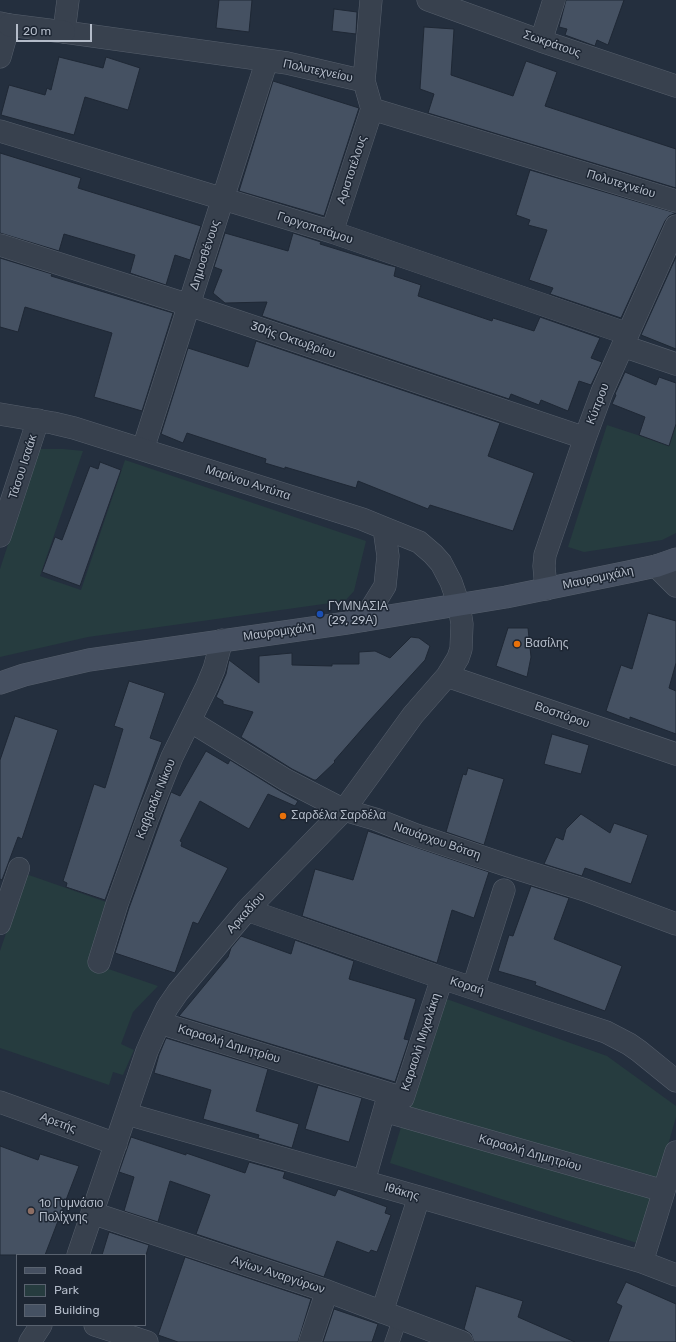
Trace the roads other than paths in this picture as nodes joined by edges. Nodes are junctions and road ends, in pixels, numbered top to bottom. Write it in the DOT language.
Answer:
graph roads {
  1 [pos="68,0"];
  2 [pos="371,0"];
  3 [pos="428,0"];
  4 [pos="554,0"];
  5 [pos="5,24"];
  6 [pos="64,32"];
  7 [pos="541,42"];
  8 [pos="0,57"];
  9 [pos="267,60"];
  10 [pos="364,81"];
  11 [pos="676,86"];
  12 [pos="372,109"];
  13 [pos="0,131"];
  14 [pos="223,199"];
  15 [pos="676,201"];
  16 [pos="676,227"];
  17 [pos="332,232"];
  18 [pos="0,246"];
  19 [pos="189,304"];
  20 [pos="625,340"];
  21 [pos="676,364"];
  22 [pos="0,414"];
  23 [pos="38,420"];
  24 [pos="585,438"];
  25 [pos="143,450"];
  26 [pos="384,528"];
  27 [pos="0,536"];
  28 [pos="676,559"];
  29 [pos="656,566"];
  30 [pos="676,586"];
  31 [pos="546,589"];
  32 [pos="459,605"];
  33 [pos="364,620"];
  34 [pos="222,640"];
  35 [pos="447,676"];
  36 [pos="0,683"];
  37 [pos="190,721"];
  38 [pos="676,754"];
  39 [pos="344,810"];
  40 [pos="512,867"];
  41 [pos="19,868"];
  42 [pos="504,890"];
  43 [pos="247,910"];
  44 [pos="0,924"];
  45 [pos="676,924"];
  46 [pos="99,962"];
  47 [pos="442,978"];
  48 [pos="473,988"];
  49 [pos="160,1023"];
  50 [pos="676,1081"];
  51 [pos="0,1102"];
  52 [pos="387,1103"];
  53 [pos="126,1114"];
  54 [pos="116,1144"];
  55 [pos="676,1152"];
  56 [pos="364,1181"];
  57 [pos="670,1193"];
  58 [pos="419,1197"];
  59 [pos="92,1213"];
  60 [pos="78,1254"];
  61 [pos="642,1262"];
  62 [pos="676,1275"];
  63 [pos="327,1291"];
  64 [pos="391,1315"];
  65 [pos="41,1326"];
  66 [pos="99,1326"];
  67 [pos="30,1342"];
  68 [pos="147,1342"];
  69 [pos="310,1342"];
  70 [pos="392,1342"];
  71 [pos="462,1342"];
  1 -- 6 [label="street"];
  2 -- 10 [label="street"];
  3 -- 7 [label="street, Σωκράτους"];
  4 -- 7 [label="street"];
  5 -- 6 [label="street, Πολυτεχνείου"];
  5 -- 8 [label="street"];
  6 -- 9 [label="street, Πολυτεχνείου"];
  7 -- 11 [label="street, Σωκράτους"];
  9 -- 10 [label="street, Πολυτεχνείου"];
  9 -- 14 [label="street, Δημοσθένους"];
  10 -- 12 [label="street, Πολυτεχνείου"];
  12 -- 15 [label="street, Πολυτεχνείου"];
  12 -- 17 [label="street, Αριστοτέλους"];
  13 -- 14 [label="street, Γοργοποτάμου"];
  14 -- 17 [label="street, Γοργοποτάμου"];
  14 -- 19 [label="street, Δημοσθένους"];
  16 -- 20 [label="street, Κύπρου"];
  17 -- 20 [label="street, Γοργοποτάμου"];
  18 -- 19 [label="street, 30ής Οκτωβρίου"];
  19 -- 24 [label="street, 30ής Οκτωβρίου"];
  19 -- 25 [label="street, Δημοσθένους"];
  20 -- 21 [label="street, Γοργοποτάμου"];
  20 -- 24 [label="street, Κύπρου"];
  22 -- 23 [label="street, Μαρίνου Αντύπα"];
  23 -- 25 [label="street, Μαρίνου Αντύπα"];
  23 -- 27 [label="street, Τάσου Ισαάκ"];
  24 -- 31 [label="street, Κύπρου"];
  25 -- 26 [label="street, Μαρίνου Αντύπα"];
  26 -- 32 [label="street, Μαρίνου Αντύπα"];
  26 -- 33 [label="street"];
  28 -- 29 [label="main road, Μαυρομιχάλη"];
  29 -- 30 [label="street"];
  29 -- 31 [label="main road, Μαυρομιχάλη"];
  31 -- 32 [label="main road, Μαυρομιχάλη"];
  32 -- 33 [label="main road, Μαυρομιχάλη"];
  32 -- 35 [label="street, Αρκαδίου"];
  33 -- 34 [label="main road, Μαυρομιχάλη"];
  34 -- 36 [label="main road, Μαυρομιχάλη"];
  34 -- 37 [label="street, Καββαδία Νίκου"];
  35 -- 38 [label="street, Βοσπόρου"];
  35 -- 39 [label="street, Αρκαδίου"];
  37 -- 39 [label="street, Ναυάρχου Βότση"];
  37 -- 46 [label="street, Καββαδία Νίκου"];
  39 -- 40 [label="street, Ναυάρχου Βότση"];
  39 -- 43 [label="street, Αρκαδίου"];
  40 -- 42 [label="lane"];
  40 -- 45 [label="street, Ναυάρχου Βότση"];
  41 -- 44 [label="street"];
  42 -- 48 [label="street"];
  43 -- 47 [label="street, Κοραή"];
  43 -- 49 [label="street, Αρκαδίου"];
  47 -- 48 [label="street, Κοραή"];
  47 -- 52 [label="street, Καραολή Μιχαλάκη"];
  48 -- 50 [label="street, Κοραή"];
  49 -- 52 [label="street, Καραολή Δημητρίου"];
  49 -- 53 [label="street, Αρκαδίου"];
  51 -- 54 [label="street, Αρετής"];
  52 -- 56 [label="street"];
  52 -- 57 [label="street, Καραολή Δημητρίου"];
  53 -- 54 [label="street, Αρκαδίου"];
  53 -- 56 [label="street, Ιθάκης"];
  54 -- 59 [label="street, Αρκαδίου"];
  55 -- 57 [label="street"];
  56 -- 58 [label="street, Ιθάκης"];
  57 -- 61 [label="street"];
  58 -- 61 [label="street, Ιθάκης"];
  58 -- 64 [label="street"];
  59 -- 60 [label="street, Αρκαδίου"];
  59 -- 63 [label="street, Αγίων Αναργύρων"];
  61 -- 62 [label="street, Ιθάκης"];
  63 -- 64 [label="street, Αγίων Αναργύρων"];
  63 -- 69 [label="street"];
  64 -- 70 [label="lane"];
  64 -- 71 [label="street, Αγίων Αναργύρων"];
  65 -- 67 [label="street"];
  66 -- 68 [label="street"];
}
